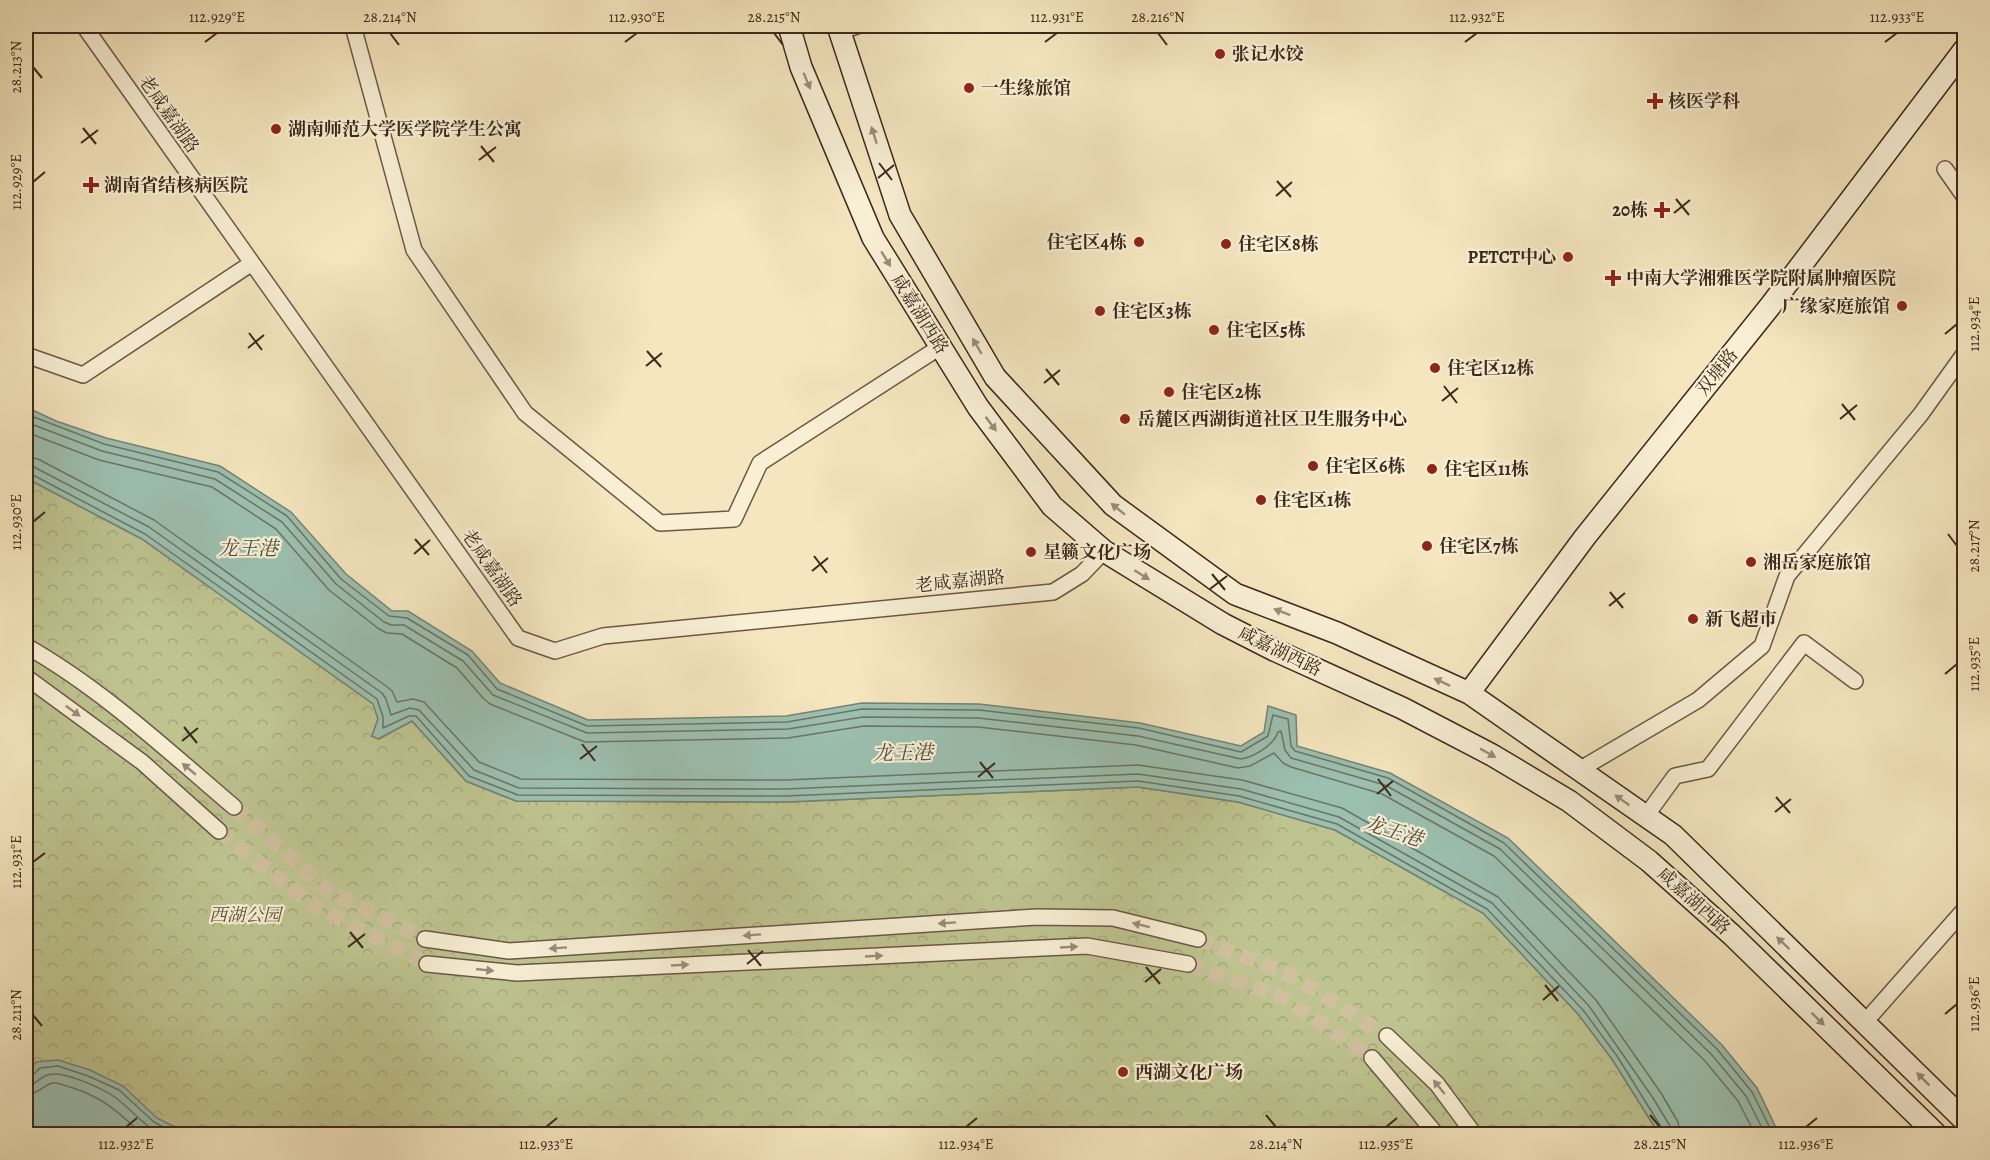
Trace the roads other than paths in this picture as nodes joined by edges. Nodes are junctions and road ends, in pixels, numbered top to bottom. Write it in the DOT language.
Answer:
graph roads {
  1 [pos="84,26"];
  2 [pos="353,26"];
  3 [pos="789,26"];
  4 [pos="845,27"];
  5 [pos="1965,50"];
  6 [pos="1945,169"];
  7 [pos="1965,196"];
  8 [pos="252,263"];
  9 [pos="940,346"];
  10 [pos="1965,354"];
  11 [pos="26,355"];
  12 [pos="1104,551"];
  13 [pos="26,646"];
  14 [pos="26,677"];
  15 [pos="1855,681"];
  16 [pos="1469,693"];
  17 [pos="1579,770"];
  18 [pos="234,807"];
  19 [pos="1646,816"];
  20 [pos="219,831"];
  21 [pos="1965,910"];
  22 [pos="425,939"];
  23 [pos="1198,939"];
  24 [pos="427,964"];
  25 [pos="1188,964"];
  26 [pos="1865,1022"];
  27 [pos="1387,1036"];
  28 [pos="1372,1058"];
  29 [pos="1965,1120"];
  30 [pos="1436,1134"];
  31 [pos="1474,1134"];
  32 [pos="1936,1134"];
  1 -- 8 [label="street, 老咸嘉湖路"];
  2 -- 9 [label="street"];
  3 -- 9 [label="main road, 咸嘉湖西路, one-way"];
  16 -- 4 [label="main road, 咸嘉湖西路, one-way"];
  5 -- 16 [label="main road, 双塘路"];
  6 -- 7 [label="street"];
  8 -- 11 [label="street"];
  8 -- 12 [label="street, 老咸嘉湖路"];
  9 -- 12 [label="main road, 咸嘉湖西路, one-way"];
  10 -- 17 [label="street"];
  12 -- 32 [label="main road, 咸嘉湖西路, one-way"];
  18 -- 13 [label="street, one-way"];
  14 -- 20 [label="street, one-way"];
  15 -- 19 [label="street"];
  16 -- 17 [label="main road, 咸嘉湖西路"];
  19 -- 17 [label="main road, 咸嘉湖西路, one-way"];
  26 -- 19 [label="main road, 咸嘉湖西路, one-way"];
  21 -- 26 [label="street"];
  23 -- 22 [label="street, one-way"];
  24 -- 25 [label="street, one-way"];
  29 -- 26 [label="main road, 咸嘉湖西路, one-way"];
  31 -- 27 [label="street, one-way"];
  28 -- 30 [label="street"];
}
